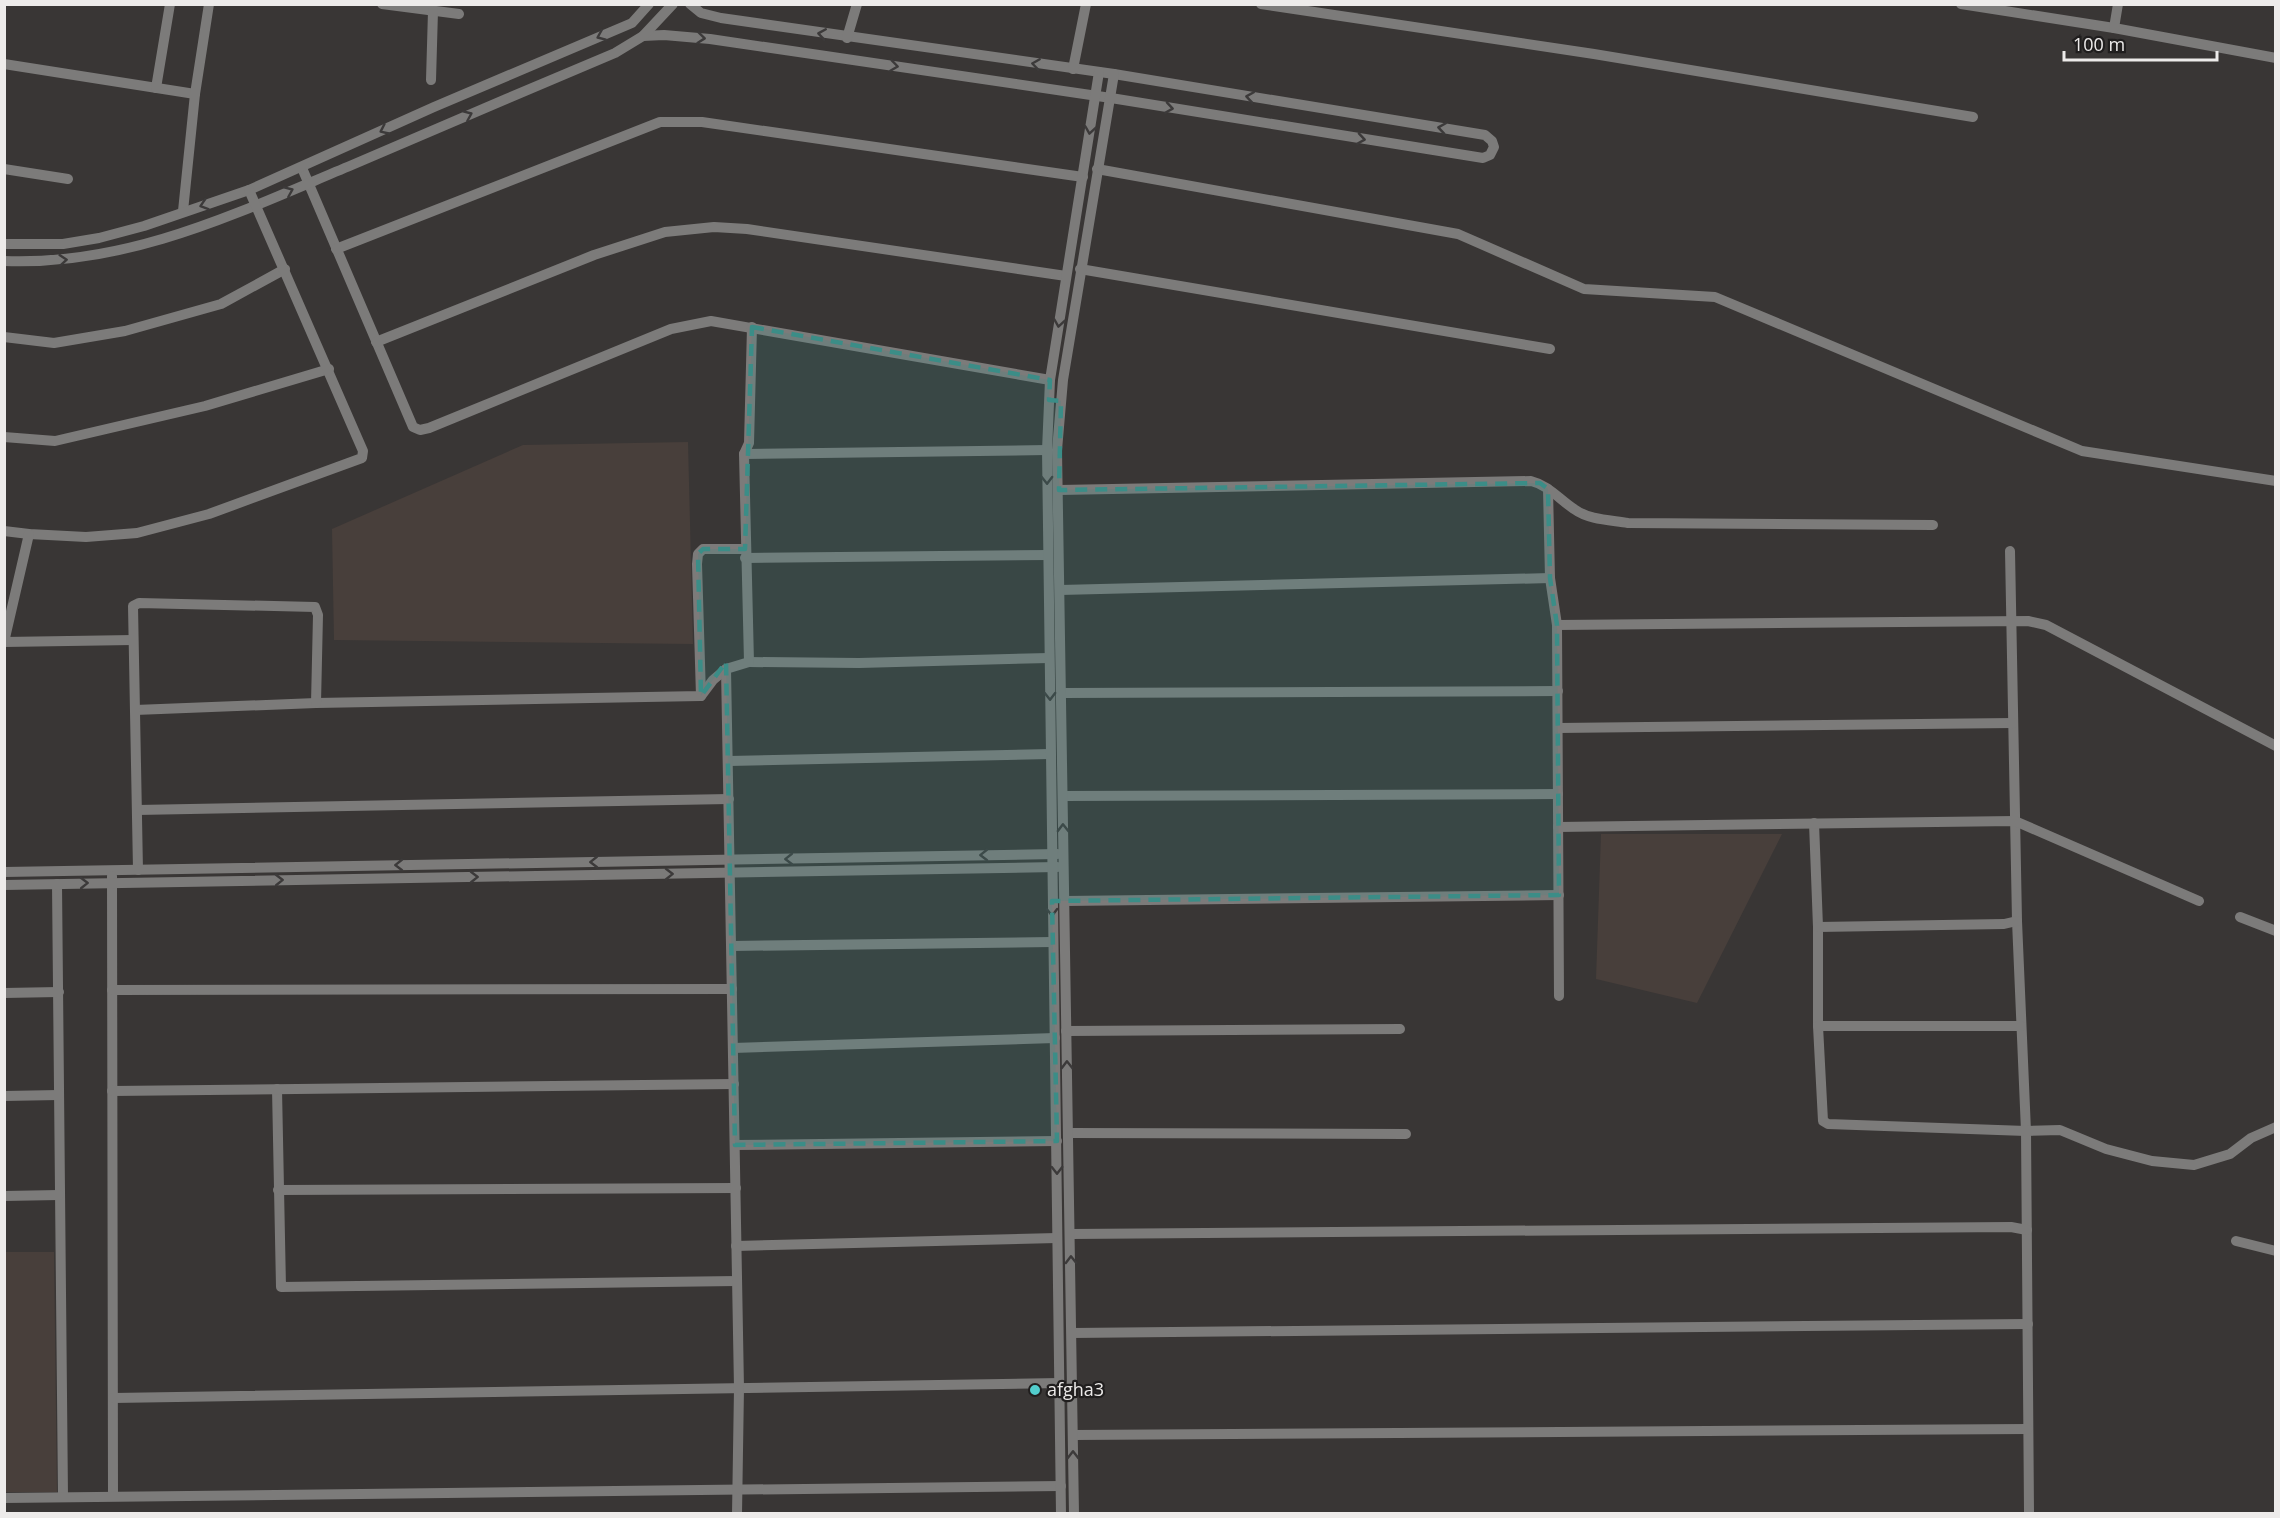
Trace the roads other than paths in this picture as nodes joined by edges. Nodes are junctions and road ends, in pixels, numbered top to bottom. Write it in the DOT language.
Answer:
graph roads {
  1 [pos="170,4"];
  2 [pos="209,4"];
  3 [pos="382,4"];
  4 [pos="649,4"];
  5 [pos="672,4"];
  6 [pos="690,4"];
  7 [pos="857,4"];
  8 [pos="1086,4"];
  9 [pos="1261,4"];
  10 [pos="1961,4"];
  11 [pos="2118,4"];
  12 [pos="433,11"];
  13 [pos="459,14"];
  14 [pos="2115,28"];
  15 [pos="643,36"];
  16 [pos="847,38"];
  17 [pos="2276,58"];
  18 [pos="4,64"];
  19 [pos="1073,69"];
  20 [pos="1099,72"];
  21 [pos="1114,74"];
  22 [pos="431,80"];
  23 [pos="156,88"];
  24 [pos="195,94"];
  25 [pos="1096,96"];
  26 [pos="1111,98"];
  27 [pos="1973,117"];
  28 [pos="302,168"];
  29 [pos="4,169"];
  30 [pos="1097,169"];
  31 [pos="1083,177"];
  32 [pos="68,179"];
  33 [pos="308,183"];
  34 [pos="249,190"];
  35 [pos="256,205"];
  36 [pos="183,212"];
  37 [pos="4,244"];
  38 [pos="336,249"];
  39 [pos="4,261"];
  40 [pos="1080,269"];
  41 [pos="285,270"];
  42 [pos="1066,276"];
  43 [pos="752,327"];
  44 [pos="4,337"];
  45 [pos="376,342"];
  46 [pos="1550,349"];
  47 [pos="329,369"];
  48 [pos="1050,380"];
  49 [pos="1049,400"];
  50 [pos="1061,401"];
  51 [pos="4,436"];
  52 [pos="1047,450"];
  53 [pos="744,454"];
  54 [pos="2276,481"];
  55 [pos="1548,489"];
  56 [pos="1059,490"];
  57 [pos="1933,525"];
  58 [pos="4,531"];
  59 [pos="29,534"];
  60 [pos="2010,551"];
  61 [pos="745,554"];
  62 [pos="1048,555"];
  63 [pos="1550,578"];
  64 [pos="1060,590"];
  65 [pos="2011,621"];
  66 [pos="1557,625"];
  67 [pos="133,640"];
  68 [pos="1049,658"];
  69 [pos="749,662"];
  70 [pos="726,669"];
  71 [pos="1557,691"];
  72 [pos="1062,693"];
  73 [pos="701,696"];
  74 [pos="316,703"];
  75 [pos="135,710"];
  76 [pos="2013,723"];
  77 [pos="1558,728"];
  78 [pos="2276,746"];
  79 [pos="1050,754"];
  80 [pos="729,761"];
  81 [pos="1558,794"];
  82 [pos="1063,796"];
  83 [pos="729,799"];
  84 [pos="137,810"];
  85 [pos="2015,821"];
  86 [pos="1814,823"];
  87 [pos="1558,827"];
  88 [pos="1051,854"];
  89 [pos="1064,854"];
  90 [pos="730,860"];
  91 [pos="1064,867"];
  92 [pos="1051,868"];
  93 [pos="111,870"];
  94 [pos="138,870"];
  95 [pos="4,872"];
  96 [pos="730,873"];
  97 [pos="112,883"];
  98 [pos="57,884"];
  99 [pos="4,885"];
  100 [pos="1558,895"];
  101 [pos="1065,901"];
  102 [pos="2199,901"];
  103 [pos="2240,917"];
  104 [pos="2017,921"];
  105 [pos="1818,927"];
  106 [pos="2276,931"];
  107 [pos="1052,942"];
  108 [pos="732,946"];
  109 [pos="732,989"];
  110 [pos="112,990"];
  111 [pos="59,992"];
  112 [pos="4,993"];
  113 [pos="1559,996"];
  114 [pos="1818,1026"];
  115 [pos="2021,1026"];
  116 [pos="1400,1029"];
  117 [pos="1066,1031"];
  118 [pos="1055,1038"];
  119 [pos="733,1048"];
  120 [pos="734,1084"];
  121 [pos="277,1089"];
  122 [pos="112,1090"];
  123 [pos="59,1095"];
  124 [pos="4,1096"];
  125 [pos="2276,1126"];
  126 [pos="2026,1131"];
  127 [pos="1069,1133"];
  128 [pos="1406,1134"];
  129 [pos="1057,1141"];
  130 [pos="735,1145"];
  131 [pos="736,1188"];
  132 [pos="278,1190"];
  133 [pos="59,1195"];
  134 [pos="4,1196"];
  135 [pos="2027,1230"];
  136 [pos="1071,1234"];
  137 [pos="1057,1238"];
  138 [pos="2236,1241"];
  139 [pos="736,1246"];
  140 [pos="2276,1251"];
  141 [pos="737,1281"];
  142 [pos="2028,1324"];
  143 [pos="1072,1333"];
  144 [pos="1060,1383"];
  145 [pos="739,1388"];
  146 [pos="113,1398"];
  147 [pos="2028,1429"];
  148 [pos="1073,1435"];
  149 [pos="1061,1486"];
  150 [pos="738,1489"];
  151 [pos="113,1496"];
  152 [pos="63,1497"];
  153 [pos="4,1498"];
  154 [pos="2029,1512"];
  155 [pos="736,1514"];
  156 [pos="1062,1514"];
  157 [pos="1074,1514"];
  1 -- 23 [label="street"];
  2 -- 24 [label="street"];
  3 -- 12 [label="street"];
  4 -- 28 [label="street, one-way"];
  5 -- 15 [label="street"];
  16 -- 6 [label="street, one-way"];
  7 -- 16 [label="street"];
  8 -- 19 [label="street"];
  9 -- 27 [label="street"];
  10 -- 14 [label="street"];
  11 -- 14 [label="street"];
  12 -- 13 [label="street"];
  12 -- 22 [label="street"];
  14 -- 17 [label="street"];
  15 -- 25 [label="street, one-way"];
  33 -- 15 [label="street, one-way"];
  19 -- 16 [label="street, one-way"];
  18 -- 23 [label="street"];
  19 -- 20 [label="street"];
  20 -- 21 [label="street"];
  20 -- 25 [label="street"];
  21 -- 26 [label="street"];
  26 -- 21 [label="street, one-way"];
  23 -- 24 [label="street"];
  24 -- 36 [label="street"];
  25 -- 26 [label="street"];
  25 -- 31 [label="street, one-way"];
  26 -- 30 [label="street"];
  28 -- 33 [label="street"];
  28 -- 34 [label="street"];
  29 -- 32 [label="street"];
  30 -- 40 [label="street"];
  30 -- 54 [label="street"];
  31 -- 38 [label="street"];
  31 -- 42 [label="street"];
  35 -- 33 [label="street, one-way"];
  33 -- 38 [label="street"];
  34 -- 35 [label="street"];
  34 -- 36 [label="street, one-way"];
  39 -- 35 [label="street, one-way"];
  35 -- 41 [label="street"];
  36 -- 37 [label="street"];
  38 -- 45 [label="street"];
  40 -- 46 [label="street"];
  40 -- 50 [label="street"];
  41 -- 44 [label="street"];
  41 -- 47 [label="street"];
  42 -- 45 [label="street"];
  42 -- 48 [label="street, one-way"];
  43 -- 45 [label="street"];
  43 -- 48 [label="street"];
  43 -- 53 [label="street"];
  47 -- 51 [label="street"];
  47 -- 59 [label="street"];
  48 -- 49 [label="street"];
  49 -- 50 [label="street"];
  49 -- 52 [label="street"];
  50 -- 56 [label="street"];
  52 -- 53 [label="street"];
  52 -- 62 [label="street, one-way"];
  53 -- 61 [label="street"];
  55 -- 56 [label="street"];
  55 -- 57 [label="street"];
  55 -- 63 [label="street"];
  56 -- 64 [label="street"];
  58 -- 59 [label="street"];
  59 -- 67 [label="street"];
  60 -- 65 [label="street"];
  61 -- 62 [label="street"];
  61 -- 69 [label="street"];
  61 -- 73 [label="street"];
  62 -- 68 [label="street"];
  63 -- 64 [label="street"];
  63 -- 66 [label="street"];
  64 -- 72 [label="street"];
  65 -- 66 [label="street"];
  65 -- 76 [label="street"];
  65 -- 78 [label="street"];
  66 -- 71 [label="street"];
  67 -- 74 [label="street"];
  67 -- 75 [label="street"];
  68 -- 69 [label="street"];
  68 -- 79 [label="street, one-way"];
  69 -- 70 [label="street"];
  70 -- 73 [label="street"];
  70 -- 80 [label="street"];
  71 -- 72 [label="street"];
  71 -- 77 [label="street"];
  72 -- 82 [label="street"];
  73 -- 74 [label="street"];
  74 -- 75 [label="street"];
  75 -- 84 [label="street"];
  76 -- 77 [label="street"];
  76 -- 85 [label="street"];
  77 -- 81 [label="street"];
  79 -- 80 [label="street"];
  79 -- 88 [label="street"];
  80 -- 83 [label="street"];
  81 -- 82 [label="street"];
  81 -- 87 [label="street"];
  89 -- 82 [label="street, one-way"];
  83 -- 84 [label="street"];
  83 -- 90 [label="street"];
  84 -- 94 [label="street"];
  85 -- 86 [label="street"];
  85 -- 102 [label="street"];
  85 -- 104 [label="street"];
  86 -- 87 [label="street"];
  86 -- 105 [label="street"];
  87 -- 100 [label="street"];
  88 -- 89 [label="street"];
  88 -- 90 [label="street, one-way"];
  88 -- 92 [label="street"];
  89 -- 91 [label="street"];
  90 -- 94 [label="street, one-way"];
  90 -- 96 [label="street"];
  91 -- 92 [label="street"];
  91 -- 101 [label="street"];
  92 -- 96 [label="street"];
  92 -- 107 [label="street, one-way"];
  93 -- 94 [label="street"];
  93 -- 95 [label="street"];
  93 -- 97 [label="street"];
  97 -- 96 [label="street, one-way"];
  96 -- 108 [label="street"];
  98 -- 97 [label="street, one-way"];
  97 -- 110 [label="street"];
  98 -- 99 [label="street"];
  98 -- 111 [label="street"];
  100 -- 101 [label="street"];
  100 -- 113 [label="street"];
  101 -- 117 [label="street"];
  103 -- 106 [label="street"];
  104 -- 105 [label="street"];
  104 -- 115 [label="street"];
  105 -- 114 [label="street"];
  107 -- 108 [label="street"];
  107 -- 118 [label="street"];
  108 -- 109 [label="street"];
  109 -- 110 [label="street"];
  109 -- 119 [label="street"];
  110 -- 122 [label="street"];
  111 -- 112 [label="street"];
  111 -- 123 [label="street"];
  114 -- 115 [label="street"];
  114 -- 126 [label="street"];
  115 -- 126 [label="street"];
  116 -- 117 [label="street"];
  127 -- 117 [label="street, one-way"];
  118 -- 119 [label="street"];
  118 -- 129 [label="street"];
  119 -- 120 [label="street"];
  120 -- 121 [label="street"];
  120 -- 130 [label="street"];
  121 -- 122 [label="street"];
  121 -- 132 [label="street"];
  122 -- 146 [label="street"];
  123 -- 124 [label="street"];
  123 -- 133 [label="street"];
  125 -- 126 [label="street"];
  126 -- 135 [label="street"];
  127 -- 128 [label="street"];
  127 -- 136 [label="street"];
  129 -- 130 [label="street"];
  129 -- 137 [label="street, one-way"];
  130 -- 131 [label="street"];
  131 -- 132 [label="street"];
  131 -- 139 [label="street"];
  132 -- 141 [label="street"];
  133 -- 134 [label="street"];
  133 -- 152 [label="street"];
  135 -- 136 [label="street"];
  135 -- 142 [label="street"];
  143 -- 136 [label="street, one-way"];
  137 -- 139 [label="street"];
  137 -- 144 [label="street"];
  138 -- 140 [label="street"];
  139 -- 141 [label="street"];
  141 -- 145 [label="street"];
  142 -- 143 [label="street"];
  142 -- 147 [label="street"];
  143 -- 148 [label="street"];
  144 -- 145 [label="street"];
  144 -- 149 [label="street"];
  145 -- 146 [label="street"];
  145 -- 150 [label="street"];
  146 -- 151 [label="street"];
  147 -- 148 [label="street"];
  147 -- 154 [label="street"];
  157 -- 148 [label="street, one-way"];
  149 -- 150 [label="street"];
  149 -- 156 [label="street"];
  150 -- 151 [label="street"];
  150 -- 155 [label="street"];
  151 -- 152 [label="street"];
  152 -- 153 [label="street"];
}
